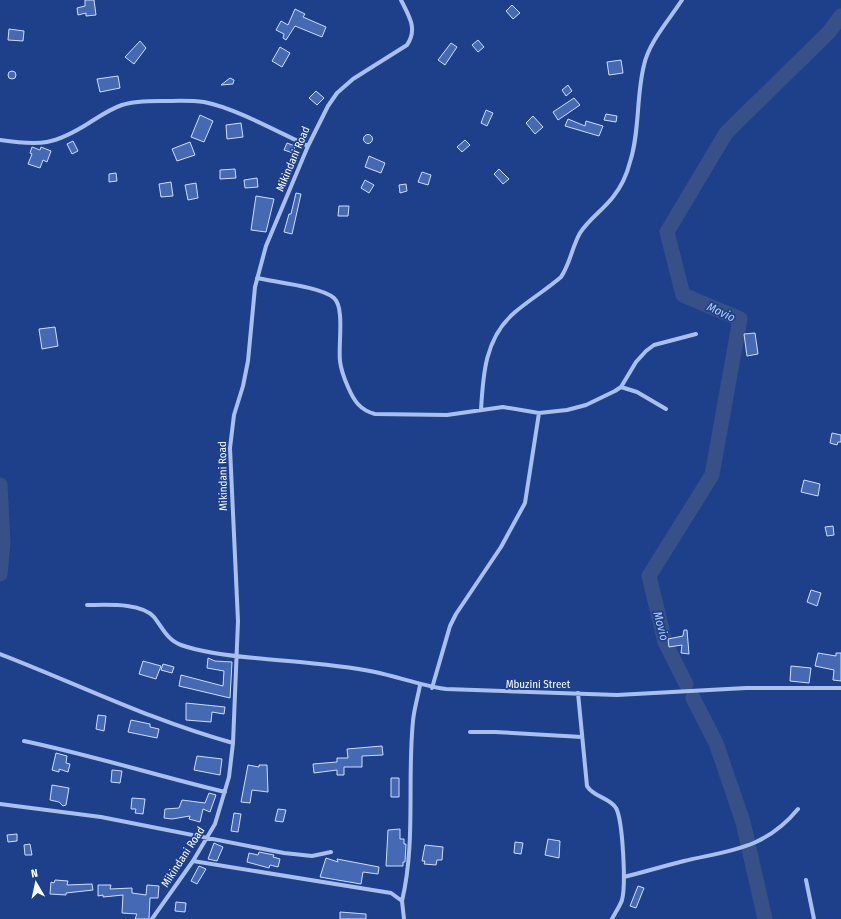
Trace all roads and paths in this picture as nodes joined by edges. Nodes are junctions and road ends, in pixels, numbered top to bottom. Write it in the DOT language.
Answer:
graph roads {
  1 [pos="401,0"];
  2 [pos="682,0"];
  3 [pos="0,140"];
  4 [pos="308,146"];
  5 [pos="257,278"];
  6 [pos="696,334"];
  7 [pos="621,387"];
  8 [pos="666,409"];
  9 [pos="481,410"];
  10 [pos="539,413"];
  11 [pos="87,605"];
  12 [pos="0,654"];
  13 [pos="237,656"];
  14 [pos="420,685"];
  15 [pos="432,688"];
  16 [pos="841,688"];
  17 [pos="578,693"];
  18 [pos="470,732"];
  19 [pos="582,738"];
  20 [pos="24,741"];
  21 [pos="233,743"];
  22 [pos="225,792"];
  23 [pos="0,804"];
  24 [pos="798,809"];
  25 [pos="207,839"];
  26 [pos="331,852"];
  27 [pos="193,861"];
  28 [pos="624,877"];
  29 [pos="806,880"];
  30 [pos="402,901"];
  31 [pos="152,919"];
  32 [pos="404,919"];
  33 [pos="612,919"];
  34 [pos="814,919"];
  1 -- 4 [label="street, Mikindani Road"];
  2 -- 9 [label="street"];
  3 -- 4 [label="street"];
  4 -- 5 [label="street, Mikindani Road"];
  5 -- 9 [label="street"];
  5 -- 13 [label="street, Mikindani Road"];
  6 -- 7 [label="street"];
  7 -- 8 [label="street"];
  7 -- 10 [label="street"];
  9 -- 10 [label="street"];
  10 -- 15 [label="street"];
  11 -- 13 [label="street, Mbuzini Street"];
  12 -- 21 [label="street"];
  13 -- 14 [label="street, Mbuzini Street"];
  13 -- 21 [label="street, Mikindani Road"];
  14 -- 15 [label="street, Mbuzini Street"];
  14 -- 30 [label="street"];
  15 -- 17 [label="street, Mbuzini Street"];
  16 -- 17 [label="street, Mbuzini Street"];
  17 -- 19 [label="street"];
  18 -- 19 [label="street"];
  19 -- 28 [label="street"];
  20 -- 22 [label="street"];
  21 -- 22 [label="street, Mikindani Road"];
  22 -- 25 [label="street, Mikindani Road"];
  23 -- 25 [label="street"];
  24 -- 28 [label="street"];
  25 -- 26 [label="street"];
  25 -- 27 [label="street, Mikindani Road"];
  27 -- 30 [label="street"];
  27 -- 31 [label="street, Mikindani Road"];
  28 -- 33 [label="street"];
  29 -- 34 [label="street"];
  30 -- 32 [label="street"];
}
